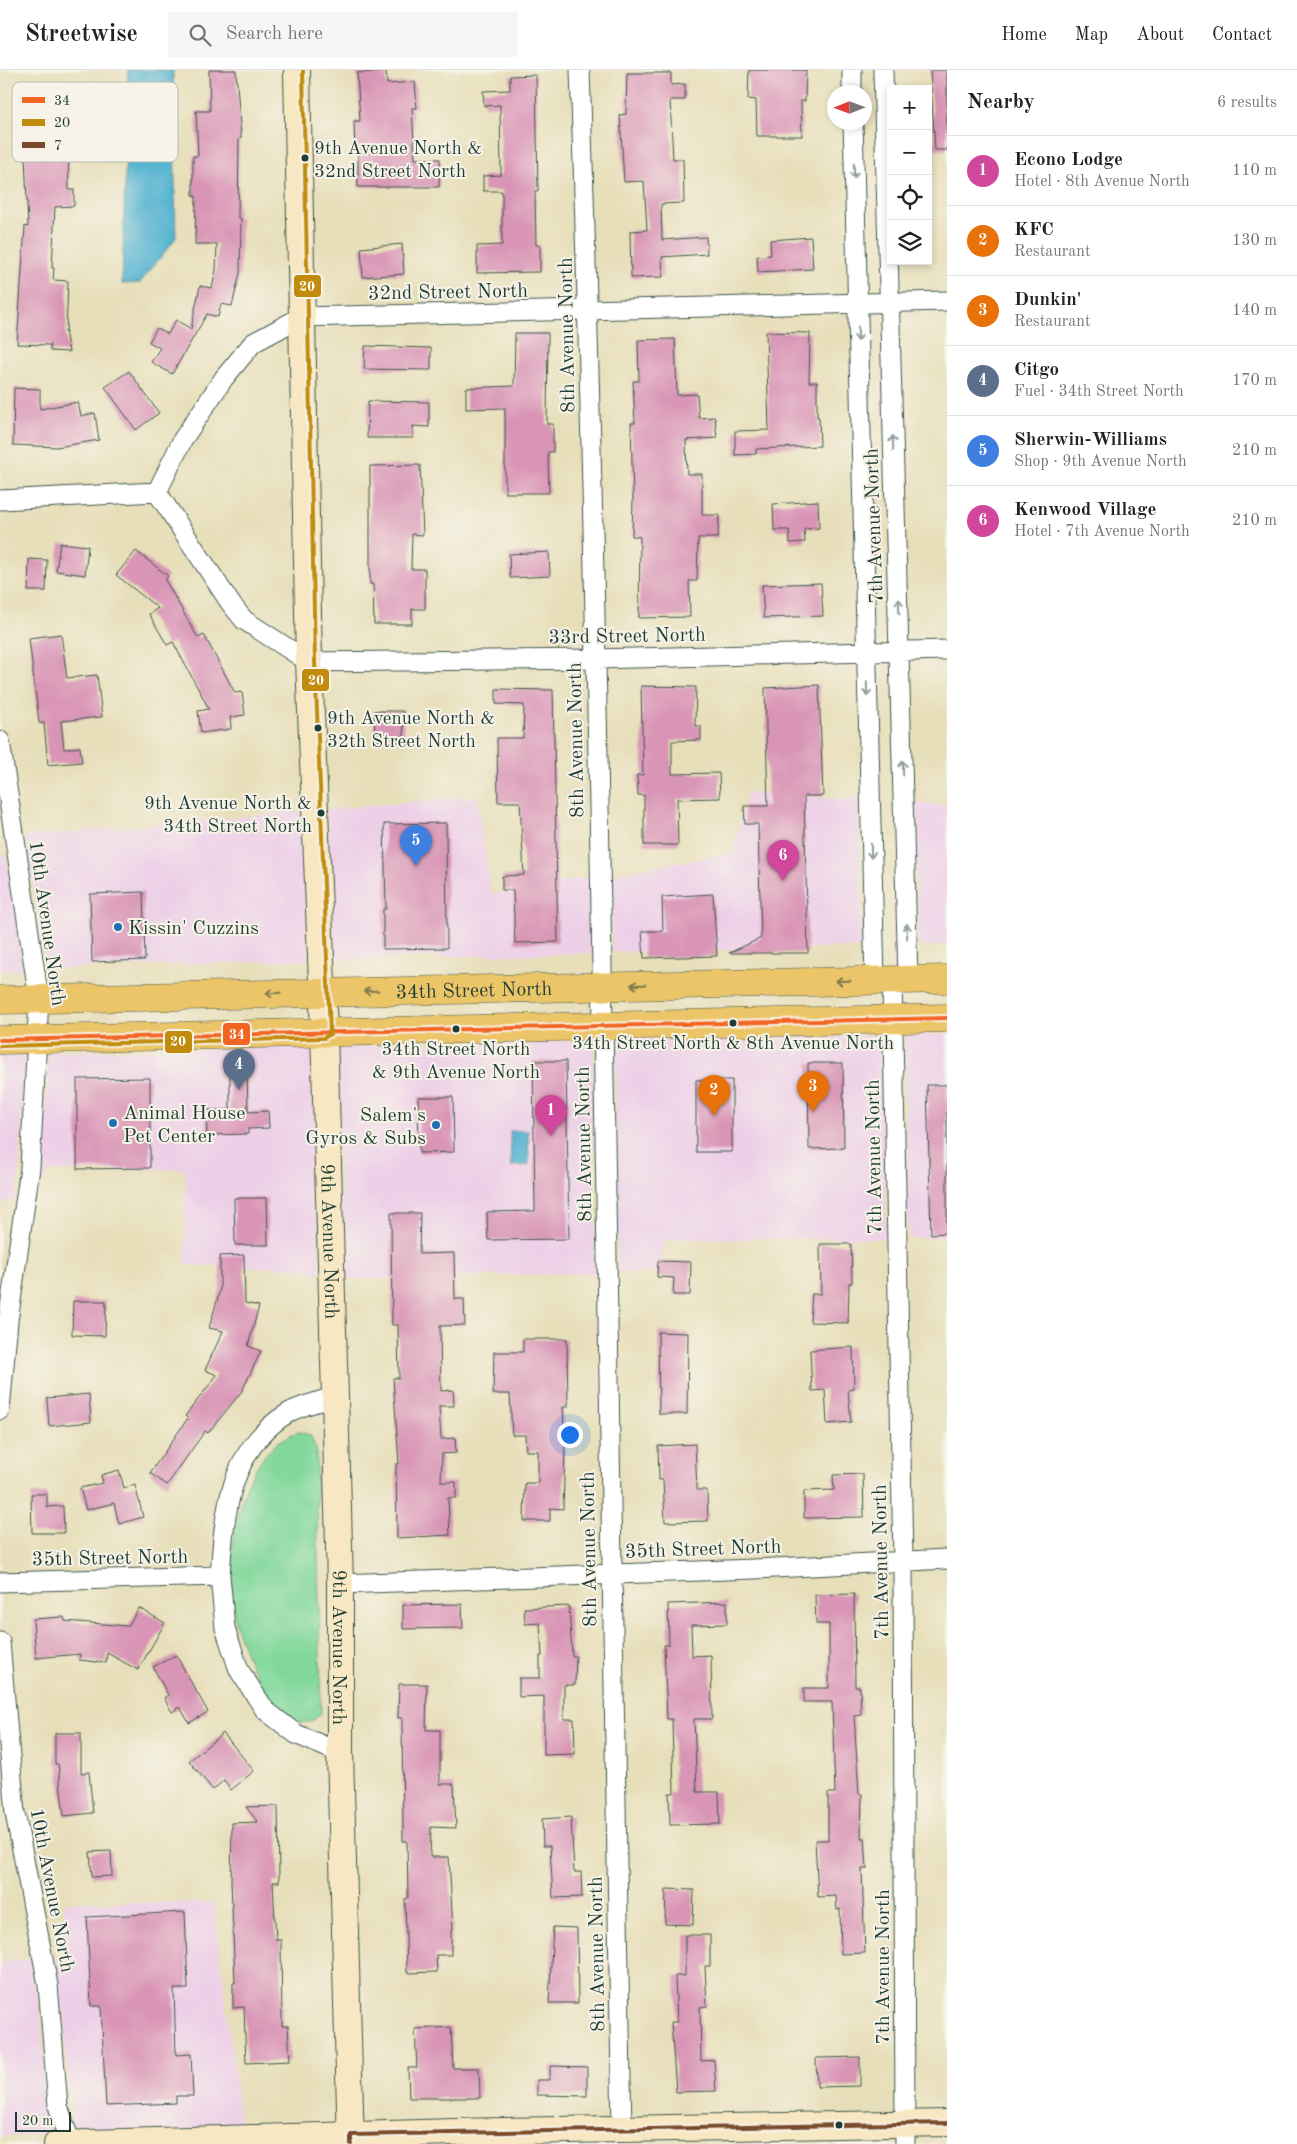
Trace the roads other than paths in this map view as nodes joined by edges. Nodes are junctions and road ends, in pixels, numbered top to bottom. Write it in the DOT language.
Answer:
graph roads {
  1 [pos="298,70"];
  2 [pos="580,70"];
  3 [pos="852,70"];
  4 [pos="883,70"];
  5 [pos="852,85"];
  6 [pos="853,130"];
  7 [pos="947,301"];
  8 [pos="888,302"];
  9 [pos="858,303"];
  10 [pos="588,310"];
  11 [pos="301,317"];
  12 [pos="157,492"];
  13 [pos="0,500"];
  14 [pos="947,650"];
  15 [pos="866,651"];
  16 [pos="900,651"];
  17 [pos="596,659"];
  18 [pos="308,662"];
  19 [pos="0,741"];
  20 [pos="947,979"];
  21 [pos="892,980"];
  22 [pos="602,986"];
  23 [pos="322,991"];
  24 [pos="39,999"];
  25 [pos="0,1000"];
  26 [pos="947,1018"];
  27 [pos="893,1020"];
  28 [pos="604,1026"];
  29 [pos="324,1032"];
  30 [pos="39,1039"];
  31 [pos="0,1040"];
  32 [pos="335,1396"];
  33 [pos="0,1410"];
  34 [pos="947,1559"];
  35 [pos="903,1561"];
  36 [pos="611,1574"];
  37 [pos="220,1576"];
  38 [pos="0,1582"];
  39 [pos="340,1584"];
  40 [pos="0,1642"];
  41 [pos="340,1753"];
  42 [pos="947,2122"];
  43 [pos="622,2128"];
  44 [pos="905,2134"];
  45 [pos="351,2139"];
  46 [pos="57,2144"];
  47 [pos="70,2144"];
  1 -- 11 [label="street, 9th Avenue North"];
  2 -- 10 [label="street, 8th Avenue North"];
  3 -- 5 [label="street"];
  4 -- 8 [label="street, 7th Avenue North"];
  6 -- 9 [label="street, 7th Avenue North, one-way"];
  7 -- 8 [label="street, 32nd Street North"];
  8 -- 9 [label="street, 32nd Street North"];
  16 -- 8 [label="street, 7th Avenue North, one-way"];
  9 -- 10 [label="street, 32nd Street North"];
  9 -- 15 [label="street, 7th Avenue North, one-way"];
  10 -- 11 [label="street, 32nd Street North"];
  10 -- 17 [label="street, 8th Avenue North"];
  11 -- 12 [label="street, 32nd Street North"];
  11 -- 18 [label="street, 9th Avenue North"];
  12 -- 13 [label="street"];
  12 -- 18 [label="street"];
  14 -- 16 [label="street, 33rd Street North"];
  15 -- 16 [label="street, 33rd Street North"];
  15 -- 17 [label="street, 33rd Street North"];
  15 -- 21 [label="street, 7th Avenue North, one-way"];
  21 -- 16 [label="street, 7th Avenue North, one-way"];
  17 -- 18 [label="street, 33rd Street North"];
  17 -- 22 [label="street, 8th Avenue North"];
  18 -- 23 [label="street, 9th Avenue North"];
  19 -- 24 [label="street, 10th Avenue North"];
  20 -- 21 [label="highway, 34th Street North"];
  21 -- 22 [label="highway, 34th Street North, one-way"];
  21 -- 27 [label="street, 7th Avenue North"];
  22 -- 23 [label="highway, 34th Street North, one-way"];
  22 -- 28 [label="street, 8th Avenue North"];
  23 -- 24 [label="highway, 34th Street North, one-way"];
  23 -- 29 [label="street, 9th Avenue North"];
  24 -- 25 [label="highway, 34th Street North"];
  24 -- 30 [label="street, 10th Avenue North"];
  26 -- 27 [label="highway, 34th Street North"];
  27 -- 28 [label="highway, 34th Street North"];
  27 -- 35 [label="street, 7th Avenue North"];
  28 -- 29 [label="highway, 34th Street North"];
  28 -- 36 [label="street, 8th Avenue North"];
  29 -- 30 [label="highway, 34th Street North"];
  29 -- 32 [label="street, 9th Avenue North"];
  30 -- 31 [label="highway, 34th Street North"];
  30 -- 33 [label="street, 10th Avenue North"];
  32 -- 37 [label="street"];
  32 -- 39 [label="street, 9th Avenue North"];
  34 -- 35 [label="street, 35th Street North"];
  35 -- 36 [label="street, 35th Street North"];
  35 -- 44 [label="street, 7th Avenue North"];
  36 -- 39 [label="street, 35th Street North"];
  36 -- 43 [label="street, 8th Avenue North"];
  37 -- 38 [label="street, 35th Street North"];
  37 -- 41 [label="street"];
  39 -- 41 [label="street, 9th Avenue North"];
  40 -- 47 [label="street, 10th Avenue North"];
  41 -- 45 [label="street, 9th Avenue North"];
  42 -- 44 [label="street"];
  43 -- 44 [label="street"];
  43 -- 45 [label="street"];
  45 -- 47 [label="street"];
  46 -- 47 [label="street"];
}
